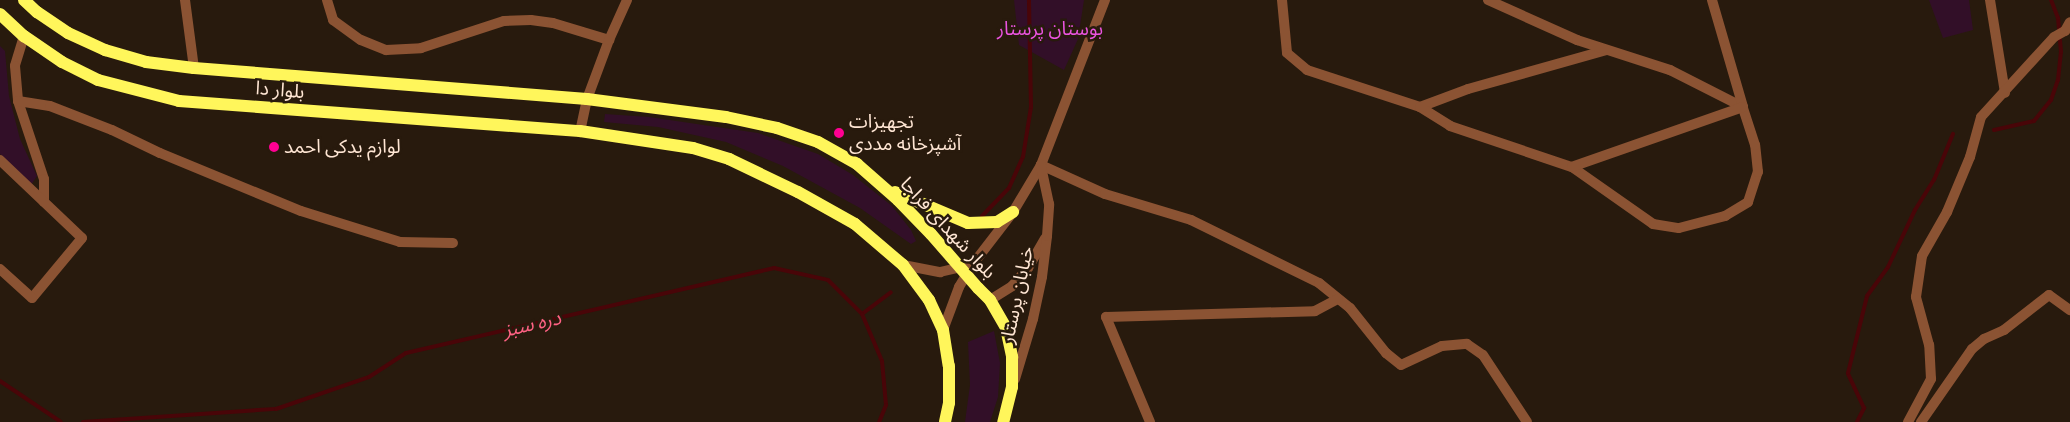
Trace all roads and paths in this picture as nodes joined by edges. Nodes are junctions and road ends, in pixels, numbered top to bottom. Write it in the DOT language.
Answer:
graph roads {
  1 [pos="24,0"];
  2 [pos="185,0"];
  3 [pos="327,0"];
  4 [pos="627,0"];
  5 [pos="1097,0"];
  6 [pos="1105,0"];
  7 [pos="1282,0"];
  8 [pos="1488,0"];
  9 [pos="1712,0"];
  10 [pos="1990,0"];
  11 [pos="0,14"];
  12 [pos="1096,21"];
  13 [pos="2067,26"];
  14 [pos="24,36"];
  15 [pos="608,40"];
  16 [pos="1607,50"];
  17 [pos="194,68"];
  18 [pos="2004,93"];
  19 [pos="587,99"];
  20 [pos="18,101"];
  21 [pos="1420,107"];
  22 [pos="1743,107"];
  23 [pos="580,131"];
  24 [pos="0,160"];
  25 [pos="1041,165"];
  26 [pos="1572,167"];
  27 [pos="886,188"];
  28 [pos="44,202"];
  29 [pos="1013,212"];
  30 [pos="1047,236"];
  31 [pos="453,243"];
  32 [pos="903,265"];
  33 [pos="971,268"];
  34 [pos="0,269"];
  35 [pos="1338,299"];
  36 [pos="990,300"];
  37 [pos="2070,310"];
  38 [pos="942,330"];
  39 [pos="1012,387"];
  40 [pos="945,422"];
  41 [pos="1003,422"];
  42 [pos="1150,422"];
  43 [pos="1527,422"];
  44 [pos="1908,422"];
  45 [pos="1921,422"];
  1 -- 17 [label="main road, بلوار دا"];
  2 -- 17 [label="street"];
  3 -- 15 [label="street"];
  4 -- 15 [label="street"];
  5 -- 12 [label="street"];
  6 -- 12 [label="street"];
  7 -- 21 [label="street"];
  8 -- 16 [label="street"];
  9 -- 22 [label="street"];
  10 -- 18 [label="street"];
  11 -- 14 [label="main road, بلوار دا"];
  12 -- 25 [label="street"];
  13 -- 18 [label="street"];
  14 -- 20 [label="street"];
  14 -- 23 [label="main road, بلوار دا"];
  15 -- 19 [label="street"];
  16 -- 21 [label="street"];
  16 -- 22 [label="street"];
  17 -- 19 [label="main road, بلوار دا"];
  18 -- 44 [label="street"];
  19 -- 23 [label="street"];
  19 -- 27 [label="main road, بلوار شهدای فراجا"];
  20 -- 28 [label="street"];
  20 -- 31 [label="street"];
  21 -- 26 [label="street"];
  22 -- 26 [label="street"];
  22 -- 26 [label="street"];
  23 -- 32 [label="main road"];
  24 -- 28 [label="street"];
  25 -- 29 [label="street"];
  25 -- 30 [label="street"];
  25 -- 35 [label="street"];
  27 -- 29 [label="main road"];
  27 -- 36 [label="main road, بلوار شهدای فراجا, bridge"];
  28 -- 34 [label="street"];
  29 -- 33 [label="street"];
  30 -- 36 [label="street, خیابان پرستار"];
  30 -- 39 [label="street, خیابان پرستار"];
  32 -- 33 [label="street"];
  32 -- 38 [label="main road"];
  33 -- 38 [label="street"];
  35 -- 42 [label="street"];
  35 -- 43 [label="street"];
  36 -- 39 [label="main road, بلوار شهدای فراجا"];
  37 -- 45 [label="street"];
  38 -- 40 [label="main road"];
  39 -- 41 [label="main road, بلوار شهدای فراجا"];
}
